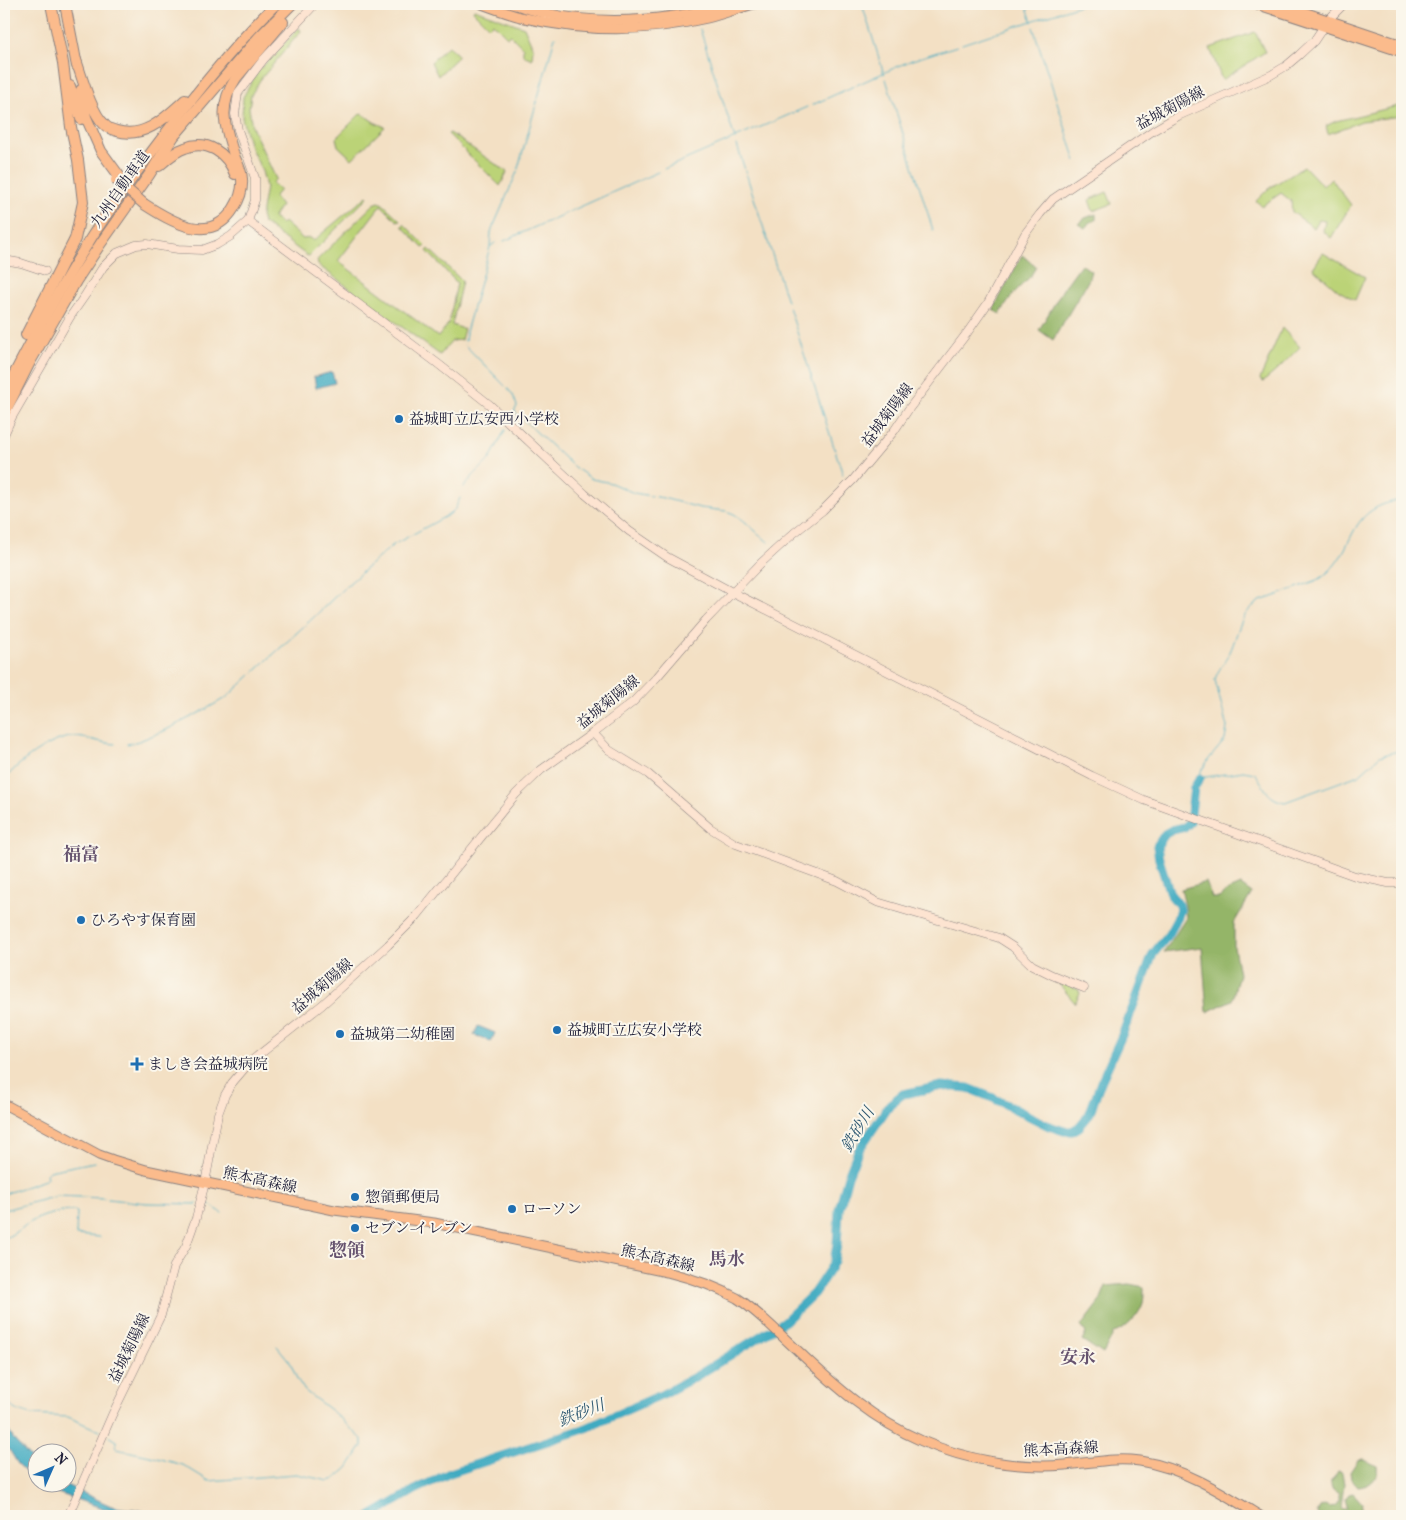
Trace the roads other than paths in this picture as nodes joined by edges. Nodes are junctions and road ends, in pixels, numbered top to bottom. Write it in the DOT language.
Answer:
graph roads {
  1 [pos="51,4"];
  2 [pos="65,4"];
  3 [pos="276,4"];
  4 [pos="292,4"];
  5 [pos="298,4"];
  6 [pos="315,4"];
  7 [pos="482,4"];
  8 [pos="512,4"];
  9 [pos="731,4"];
  10 [pos="754,4"];
  11 [pos="1256,4"];
  12 [pos="1280,4"];
  13 [pos="1344,4"];
  14 [pos="544,8"];
  15 [pos="524,18"];
  16 [pos="552,23"];
  17 [pos="1326,23"];
  18 [pos="1402,45"];
  19 [pos="1402,52"];
  20 [pos="76,60"];
  21 [pos="63,63"];
  22 [pos="203,84"];
  23 [pos="149,175"];
  24 [pos="118,178"];
  25 [pos="146,203"];
  26 [pos="248,221"];
  27 [pos="4,260"];
  28 [pos="45,272"];
  29 [pos="4,393"];
  30 [pos="4,414"];
  31 [pos="4,435"];
  32 [pos="732,592"];
  33 [pos="593,733"];
  34 [pos="1402,883"];
  35 [pos="1084,988"];
  36 [pos="4,1104"];
  37 [pos="205,1183"];
  38 [pos="70,1513"];
  39 [pos="1260,1516"];
  1 -- 21 [label="highway"];
  2 -- 20 [label="highway"];
  3 -- 22 [label="highway, 九州自動車道"];
  4 -- 23 [label="highway, 九州自動車道"];
  5 -- 25 [label="highway"];
  6 -- 26 [label="street"];
  7 -- 15 [label="main road"];
  8 -- 14 [label="main road"];
  9 -- 14 [label="main road"];
  10 -- 16 [label="main road"];
  11 -- 17 [label="main road"];
  12 -- 17 [label="main road"];
  13 -- 17 [label="street, 益城菊陽線"];
  14 -- 15 [label="street"];
  14 -- 16 [label="street"];
  15 -- 16 [label="main road"];
  17 -- 18 [label="main road"];
  17 -- 19 [label="main road"];
  17 -- 32 [label="street, 益城菊陽線"];
  20 -- 22 [label="highway"];
  20 -- 24 [label="highway"];
  21 -- 24 [label="highway"];
  21 -- 29 [label="highway"];
  22 -- 29 [label="highway, 九州自動車道"];
  23 -- 25 [label="highway"];
  23 -- 30 [label="highway, 九州自動車道"];
  24 -- 25 [label="highway, bridge"];
  26 -- 31 [label="street"];
  26 -- 32 [label="street"];
  27 -- 28 [label="street"];
  32 -- 33 [label="street, 益城菊陽線"];
  32 -- 34 [label="street"];
  33 -- 35 [label="street"];
  33 -- 37 [label="street, 益城菊陽線"];
  36 -- 37 [label="main road, 熊本高森線"];
  37 -- 38 [label="street, 益城菊陽線"];
  37 -- 39 [label="main road, 熊本高森線"];
}
